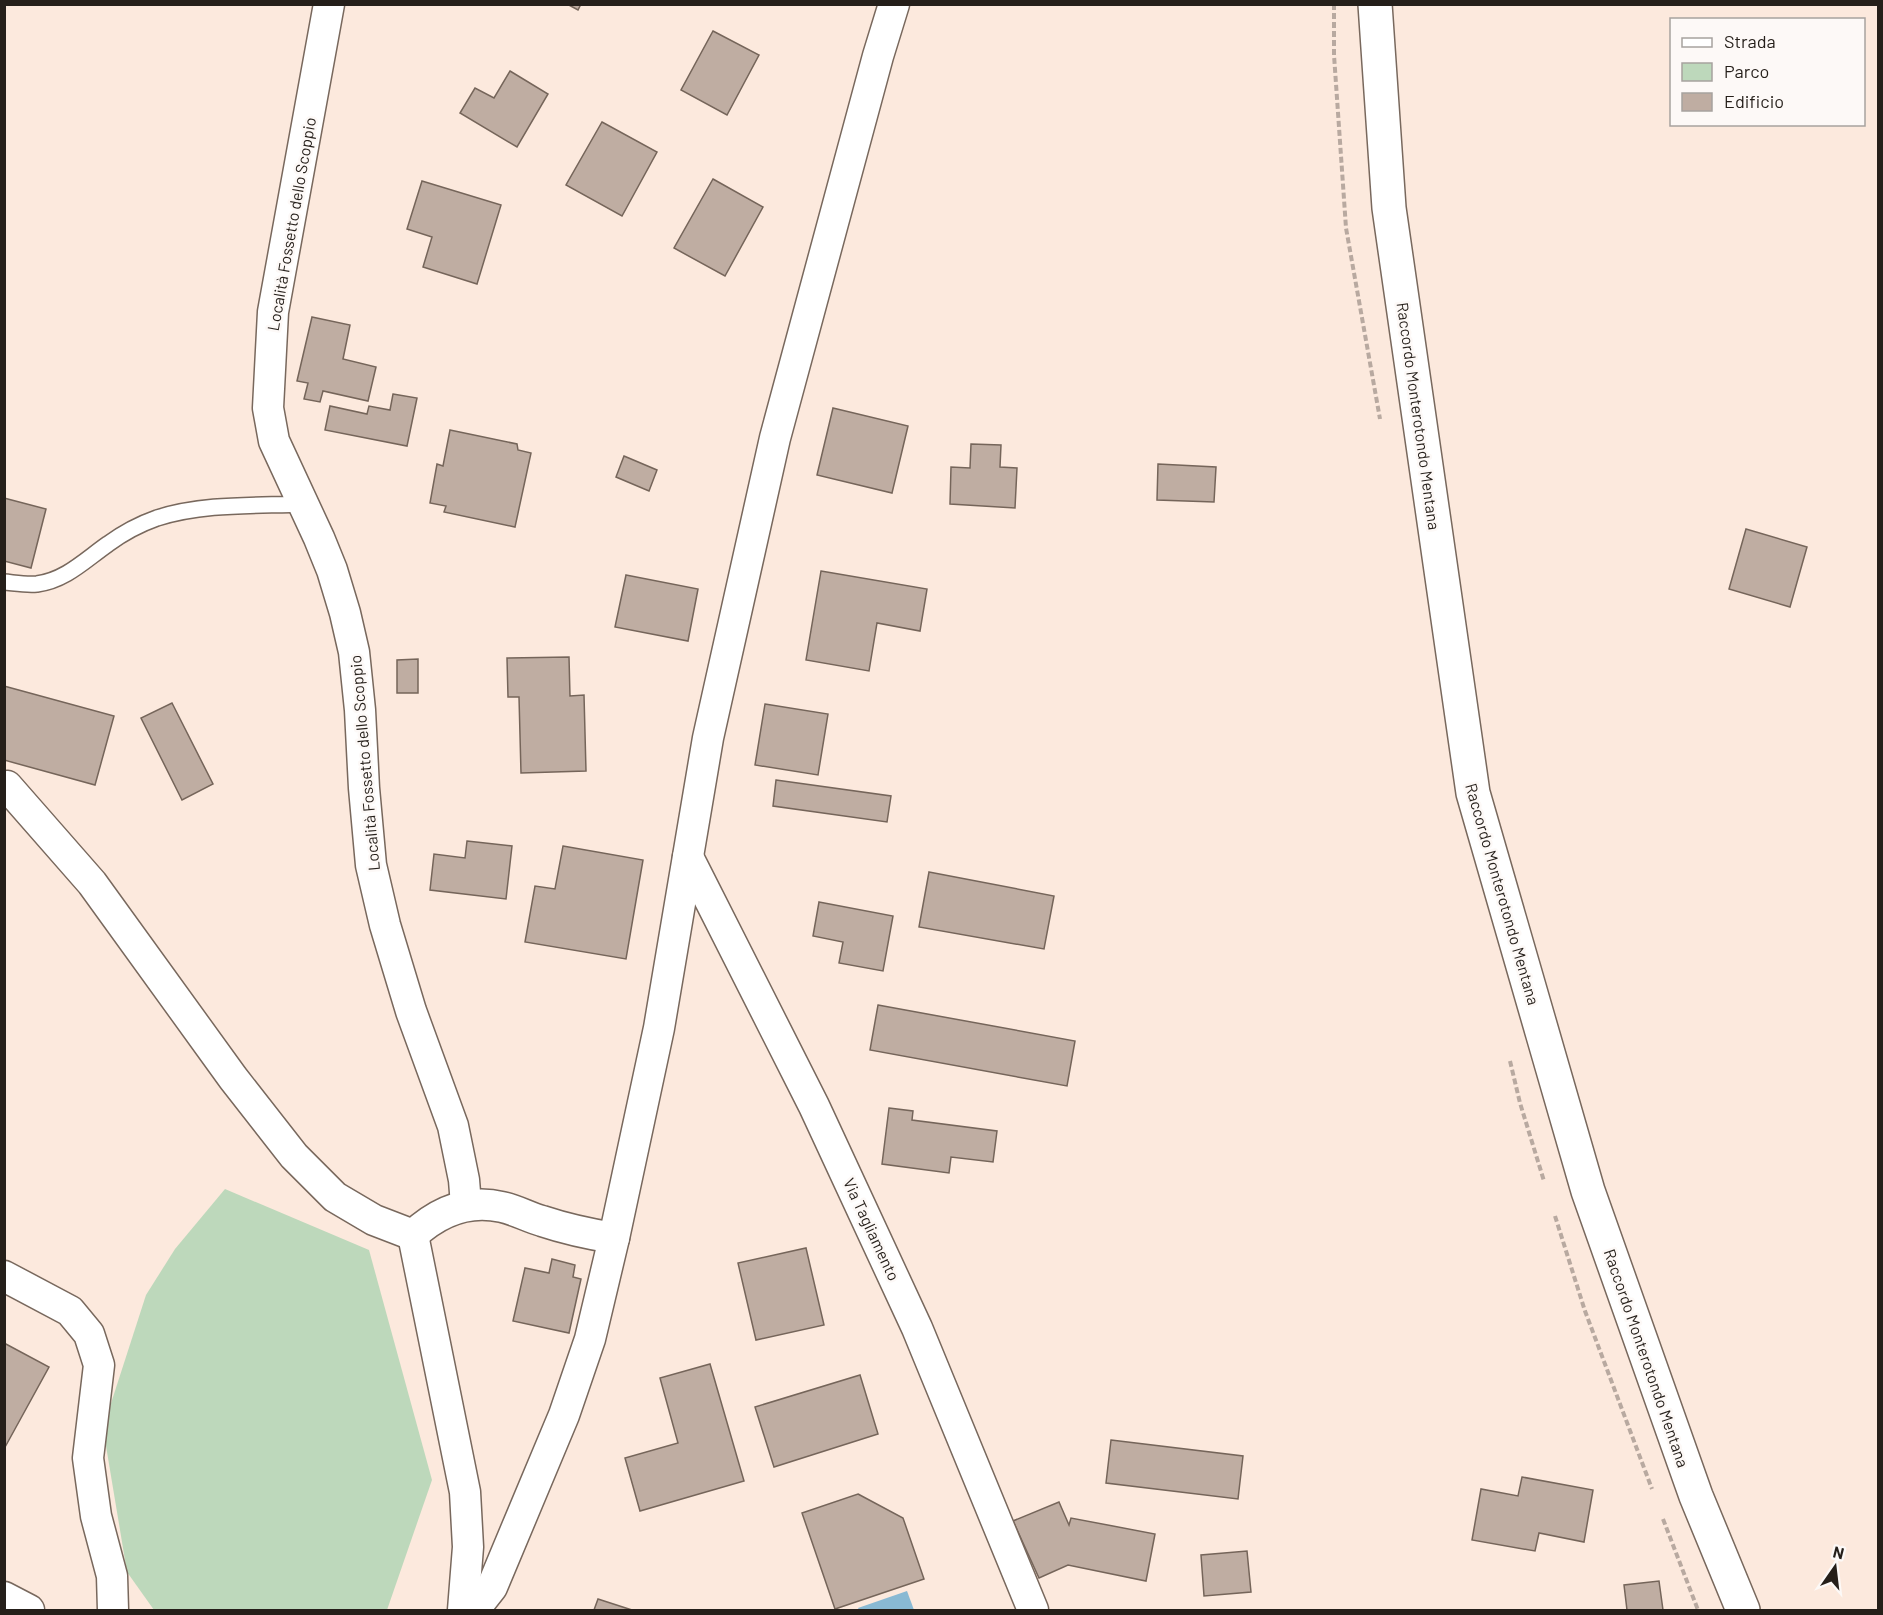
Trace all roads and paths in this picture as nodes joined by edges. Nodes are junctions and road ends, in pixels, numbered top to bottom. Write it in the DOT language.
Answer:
graph roads {
  1 [pos="328,4"];
  2 [pos="894,4"];
  3 [pos="1375,4"];
  4 [pos="304,504"];
  5 [pos="4,582"];
  6 [pos="7,786"];
  7 [pos="688,857"];
  8 [pos="466,1205"];
  9 [pos="413,1234"];
  10 [pos="614,1238"];
  11 [pos="4,1276"];
  12 [pos="4,1597"];
  13 [pos="29,1611"];
  14 [pos="113,1611"];
  15 [pos="463,1611"];
  16 [pos="474,1611"];
  17 [pos="1033,1611"];
  18 [pos="1743,1611"];
  1 -- 4 [label="street, Località Fossetto dello Scoppio"];
  2 -- 7 [label="street"];
  3 -- 18 [label="main road, Raccordo Monterotondo Mentana"];
  4 -- 5 [label="lane"];
  4 -- 8 [label="street, Località Fossetto dello Scoppio"];
  6 -- 9 [label="street"];
  7 -- 10 [label="street"];
  7 -- 17 [label="street, Via Tagliamento"];
  8 -- 9 [label="street"];
  8 -- 10 [label="street"];
  9 -- 15 [label="street"];
  10 -- 16 [label="street"];
  11 -- 14 [label="street"];
  12 -- 13 [label="street"];
}
